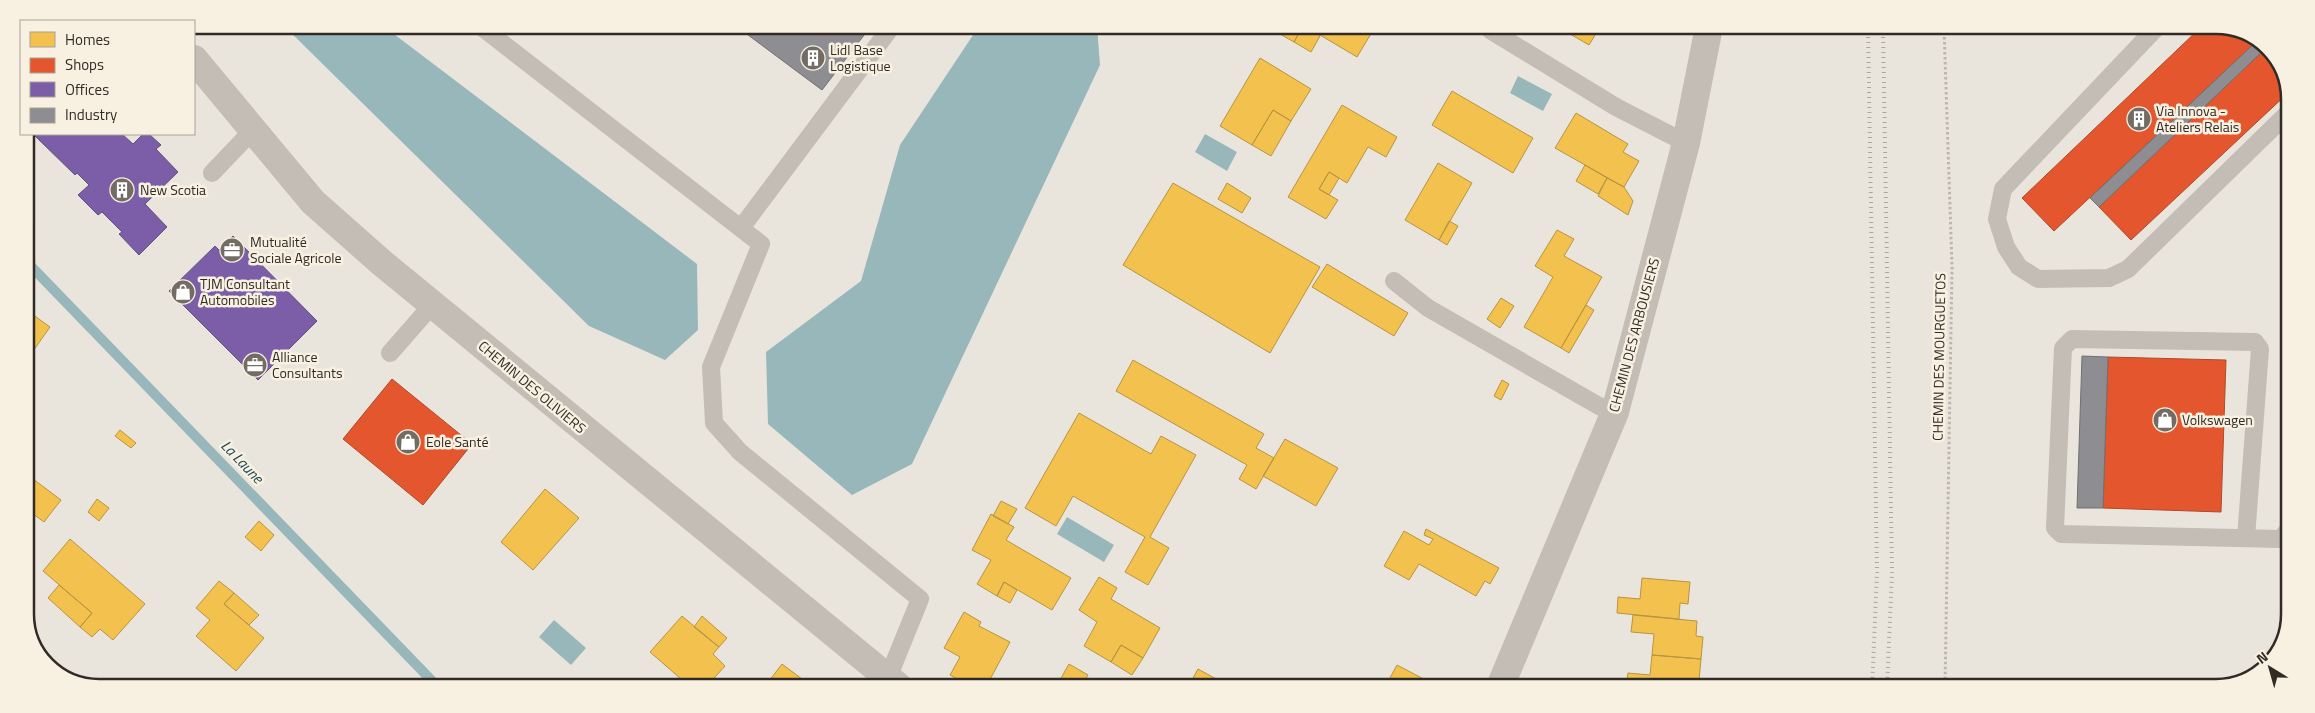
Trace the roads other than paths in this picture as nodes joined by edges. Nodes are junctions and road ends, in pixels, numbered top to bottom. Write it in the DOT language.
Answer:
graph roads {
  1 [pos="489,34"];
  2 [pos="886,34"];
  3 [pos="1497,34"];
  4 [pos="1709,34"];
  5 [pos="2151,34"];
  6 [pos="195,60"];
  7 [pos="2281,120"];
  8 [pos="253,130"];
  9 [pos="1686,143"];
  10 [pos="212,173"];
  11 [pos="741,228"];
  12 [pos="1394,281"];
  13 [pos="432,305"];
  14 [pos="390,353"];
  15 [pos="1614,412"];
  16 [pos="2246,538"];
  17 [pos="2281,539"];
  18 [pos="889,679"];
  19 [pos="894,679"];
  20 [pos="1503,679"];
  1 -- 11 [label="lane"];
  2 -- 11 [label="lane"];
  3 -- 9 [label="lane"];
  4 -- 9 [label="street, CHEMIN DES ARBOUSIERS"];
  5 -- 7 [label="lane"];
  6 -- 8 [label="street, CHEMIN DES OLIVIERS"];
  8 -- 10 [label="lane"];
  8 -- 13 [label="street, CHEMIN DES OLIVIERS"];
  9 -- 15 [label="street, CHEMIN DES ARBOUSIERS"];
  11 -- 19 [label="lane"];
  12 -- 15 [label="lane"];
  13 -- 14 [label="lane"];
  13 -- 18 [label="street, CHEMIN DES OLIVIERS"];
  15 -- 20 [label="street, CHEMIN DES ARBOUSIERS"];
  16 -- 16 [label="lane"];
  16 -- 17 [label="lane"];
}
